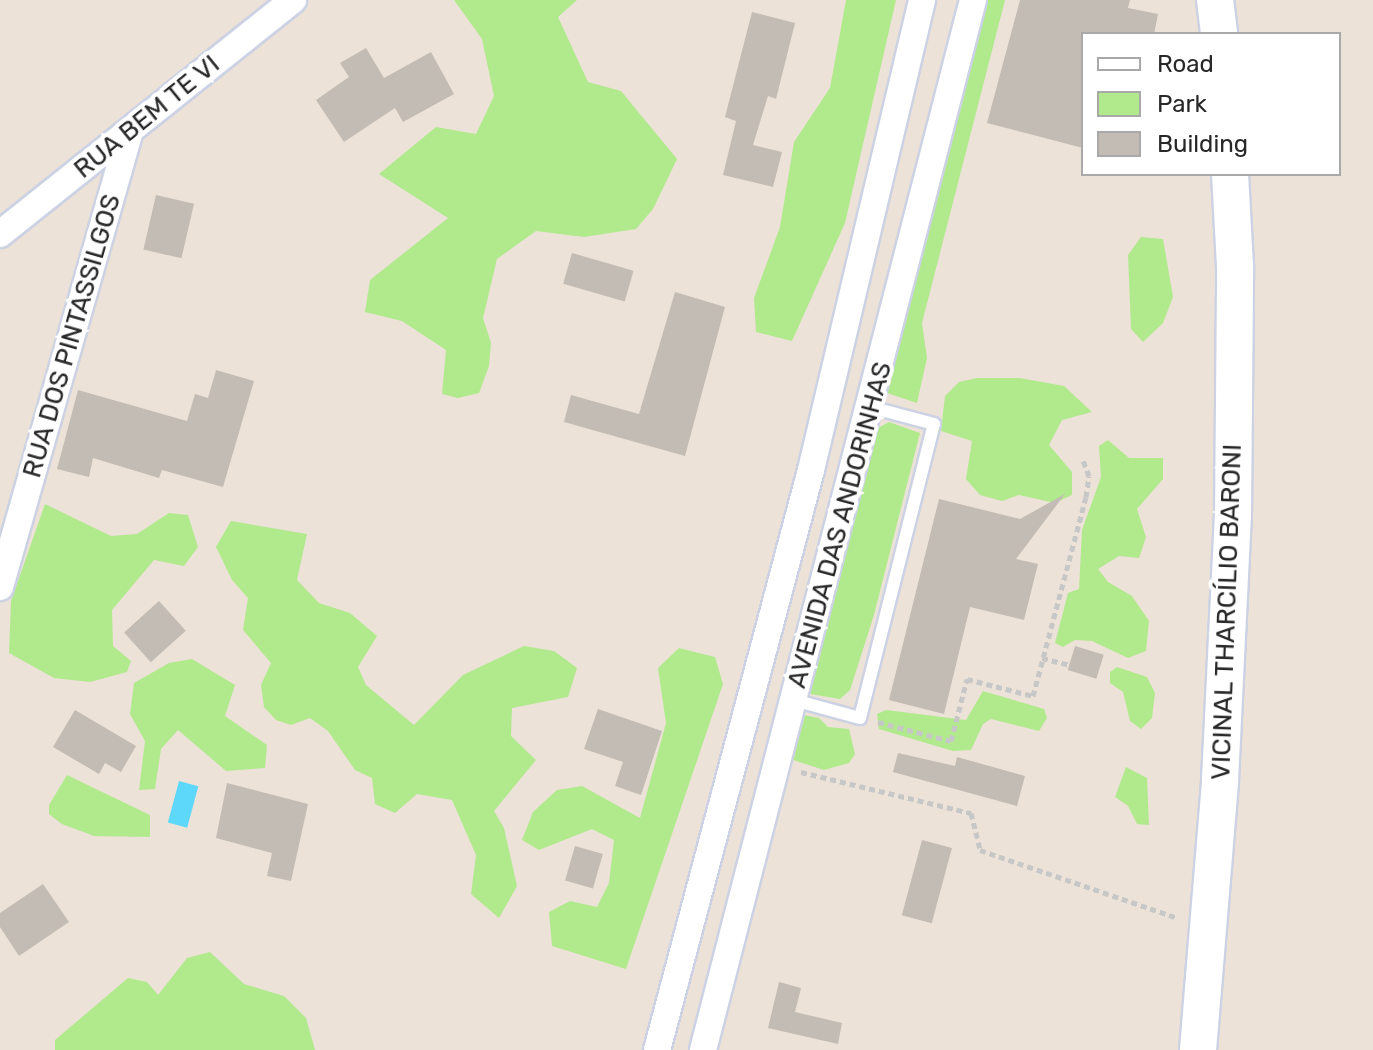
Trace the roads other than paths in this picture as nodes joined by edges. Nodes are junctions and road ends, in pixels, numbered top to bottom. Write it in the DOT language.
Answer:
graph roads {
  1 [pos="293,0"];
  2 [pos="922,0"];
  3 [pos="973,0"];
  4 [pos="1215,0"];
  5 [pos="1219,32"];
  6 [pos="130,132"];
  7 [pos="1230,176"];
  8 [pos="0,234"];
  9 [pos="870,407"];
  10 [pos="0,587"];
  11 [pos="794,700"];
  12 [pos="657,1050"];
  13 [pos="703,1050"];
  14 [pos="1198,1050"];
  1 -- 6 [label="street, RUA BEM TE VI"];
  2 -- 12 [label="street, AVENIDA DAS ANDORINHAS"];
  3 -- 9 [label="street, AVENIDA DAS ANDORINHAS"];
  4 -- 5 [label="main road"];
  6 -- 8 [label="street, RUA BEM TE VI"];
  6 -- 10 [label="street, RUA DOS PINTASSILGOS"];
  7 -- 14 [label="main road, VICINAL THARCÍLIO BARONI"];
  9 -- 11 [label="street, AVENIDA DAS ANDORINHAS"];
  9 -- 11 [label="lane"];
  11 -- 13 [label="street, AVENIDA DAS ANDORINHAS"];
}
